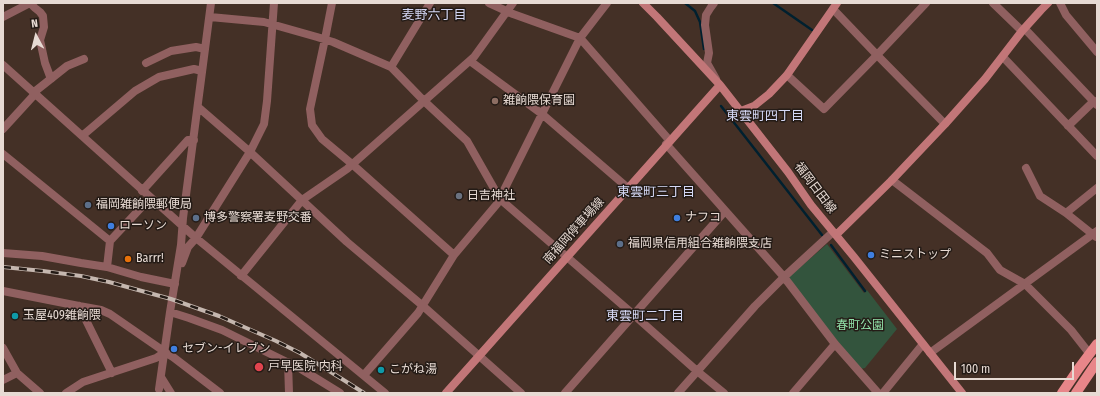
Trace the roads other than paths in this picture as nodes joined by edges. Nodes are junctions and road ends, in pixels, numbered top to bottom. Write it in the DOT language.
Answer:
graph roads {
  1 [pos="30,3"];
  2 [pos="211,3"];
  3 [pos="274,3"];
  4 [pos="332,3"];
  5 [pos="430,3"];
  6 [pos="489,3"];
  7 [pos="513,3"];
  8 [pos="607,3"];
  9 [pos="643,3"];
  10 [pos="714,3"];
  11 [pos="926,3"];
  12 [pos="993,3"];
  13 [pos="1048,3"];
  14 [pos="1060,3"];
  15 [pos="835,6"];
  16 [pos="508,11"];
  17 [pos="3,17"];
  18 [pos="210,17"];
  19 [pos="272,25"];
  20 [pos="1024,30"];
  21 [pos="580,38"];
  22 [pos="325,39"];
  23 [pos="205,48"];
  24 [pos="1097,52"];
  25 [pos="876,55"];
  26 [pos="1003,57"];
  27 [pos="84,59"];
  28 [pos="470,61"];
  29 [pos="146,62"];
  30 [pos="3,66"];
  31 [pos="391,67"];
  32 [pos="202,71"];
  33 [pos="787,75"];
  34 [pos="51,79"];
  35 [pos="720,85"];
  36 [pos="34,94"];
  37 [pos="424,101"];
  38 [pos="1095,103"];
  39 [pos="198,107"];
  40 [pos="741,111"];
  41 [pos="542,114"];
  42 [pos="945,124"];
  43 [pos="1068,126"];
  44 [pos="3,129"];
  45 [pos="82,136"];
  46 [pos="194,140"];
  47 [pos="668,142"];
  48 [pos="250,152"];
  49 [pos="3,154"];
  50 [pos="1097,156"];
  51 [pos="352,164"];
  52 [pos="1026,168"];
  53 [pos="892,180"];
  54 [pos="628,188"];
  55 [pos="1097,188"];
  56 [pos="142,191"];
  57 [pos="150,198"];
  58 [pos="500,199"];
  59 [pos="302,200"];
  60 [pos="725,211"];
  61 [pos="1066,213"];
  62 [pos="183,226"];
  63 [pos="835,233"];
  64 [pos="1096,234"];
  65 [pos="196,238"];
  66 [pos="110,241"];
  67 [pos="3,253"];
  68 [pos="454,255"];
  69 [pos="567,257"];
  70 [pos="108,267"];
  71 [pos="241,276"];
  72 [pos="784,277"];
  73 [pos="174,284"];
  74 [pos="1025,284"];
  75 [pos="3,291"];
  76 [pos="79,306"];
  77 [pos="423,306"];
  78 [pos="170,312"];
  79 [pos="634,314"];
  80 [pos="835,344"];
  81 [pos="923,344"];
  82 [pos="1097,344"];
  83 [pos="3,348"];
  84 [pos="165,352"];
  85 [pos="930,353"];
  86 [pos="1089,353"];
  87 [pos="479,356"];
  88 [pos="288,362"];
  89 [pos="1096,365"];
  90 [pos="697,371"];
  91 [pos="17,373"];
  92 [pos="112,373"];
  93 [pos="364,376"];
  94 [pos="161,377"];
  95 [pos="3,380"];
  96 [pos="159,389"];
  97 [pos="40,393"];
  98 [pos="66,393"];
  99 [pos="171,393"];
  100 [pos="220,393"];
  101 [pos="289,393"];
  102 [pos="340,393"];
  103 [pos="385,393"];
  104 [pos="446,393"];
  105 [pos="521,393"];
  106 [pos="565,393"];
  107 [pos="678,393"];
  108 [pos="724,393"];
  109 [pos="792,393"];
  110 [pos="878,393"];
  111 [pos="883,393"];
  112 [pos="962,393"];
  113 [pos="1062,393"];
  114 [pos="1076,393"];
  1 -- 17 [label="street"];
  1 -- 34 [label="street"];
  2 -- 18 [label="street"];
  3 -- 19 [label="street"];
  4 -- 22 [label="street"];
  5 -- 31 [label="street"];
  6 -- 16 [label="street"];
  7 -- 16 [label="street"];
  8 -- 21 [label="street"];
  9 -- 35 [label="main road, 福岡日田線"];
  10 -- 35 [label="street"];
  11 -- 25 [label="street"];
  12 -- 20 [label="street"];
  13 -- 20 [label="main road"];
  14 -- 24 [label="street"];
  15 -- 25 [label="street"];
  15 -- 33 [label="main road"];
  16 -- 21 [label="street"];
  16 -- 28 [label="street"];
  18 -- 19 [label="street"];
  18 -- 23 [label="street"];
  19 -- 22 [label="street"];
  19 -- 48 [label="street"];
  20 -- 26 [label="main road"];
  20 -- 38 [label="street"];
  21 -- 41 [label="street"];
  21 -- 47 [label="street"];
  22 -- 31 [label="street"];
  22 -- 51 [label="street"];
  23 -- 29 [label="street"];
  23 -- 32 [label="street"];
  25 -- 33 [label="street"];
  25 -- 42 [label="street"];
  26 -- 42 [label="main road"];
  26 -- 43 [label="street"];
  27 -- 34 [label="street"];
  28 -- 37 [label="street"];
  28 -- 41 [label="street"];
  30 -- 36 [label="street"];
  31 -- 37 [label="street"];
  32 -- 39 [label="street"];
  32 -- 45 [label="street"];
  33 -- 40 [label="main road"];
  34 -- 36 [label="street"];
  35 -- 40 [label="main road, 福岡日田線"];
  35 -- 47 [label="main road, 南福岡停車場線"];
  36 -- 44 [label="street"];
  36 -- 45 [label="street"];
  37 -- 51 [label="street"];
  37 -- 58 [label="street"];
  38 -- 43 [label="street"];
  39 -- 46 [label="street"];
  39 -- 48 [label="street"];
  40 -- 63 [label="main road, 福岡日田線"];
  41 -- 54 [label="street"];
  41 -- 58 [label="street"];
  42 -- 53 [label="main road"];
  43 -- 50 [label="street"];
  45 -- 56 [label="street"];
  46 -- 56 [label="street"];
  46 -- 62 [label="street"];
  47 -- 54 [label="main road, 南福岡停車場線"];
  47 -- 60 [label="street"];
  48 -- 59 [label="street"];
  48 -- 65 [label="street"];
  49 -- 66 [label="street"];
  51 -- 59 [label="street"];
  51 -- 68 [label="street"];
  52 -- 61 [label="street"];
  53 -- 63 [label="main road"];
  53 -- 74 [label="street"];
  54 -- 69 [label="main road, 南福岡停車場線"];
  55 -- 61 [label="street"];
  56 -- 57 [label="street"];
  57 -- 62 [label="street"];
  57 -- 66 [label="street"];
  58 -- 68 [label="street"];
  58 -- 69 [label="street"];
  59 -- 71 [label="street"];
  59 -- 77 [label="street"];
  60 -- 72 [label="street"];
  60 -- 79 [label="street"];
  61 -- 64 [label="street"];
  62 -- 65 [label="street"];
  62 -- 73 [label="street"];
  63 -- 72 [label="street"];
  63 -- 81 [label="main road, 福岡日田線"];
  64 -- 74 [label="street"];
  65 -- 71 [label="street"];
  65 -- 73 [label="street"];
  66 -- 70 [label="street"];
  67 -- 70 [label="street"];
  68 -- 77 [label="street"];
  69 -- 79 [label="street"];
  69 -- 87 [label="main road, 南福岡停車場線"];
  70 -- 73 [label="street"];
  71 -- 93 [label="street"];
  72 -- 80 [label="street"];
  72 -- 90 [label="street"];
  73 -- 78 [label="street"];
  74 -- 85 [label="street"];
  74 -- 86 [label="street"];
  75 -- 76 [label="street"];
  76 -- 84 [label="street"];
  76 -- 92 [label="street"];
  77 -- 87 [label="street"];
  77 -- 93 [label="street"];
  78 -- 84 [label="street"];
  78 -- 88 [label="street"];
  79 -- 90 [label="street"];
  79 -- 106 [label="street"];
  80 -- 109 [label="street"];
  80 -- 110 [label="street"];
  81 -- 85 [label="main road, 福岡日田線"];
  81 -- 111 [label="street"];
  82 -- 86 [label="main road"];
  83 -- 91 [label="street"];
  84 -- 92 [label="street"];
  84 -- 94 [label="street"];
  84 -- 100 [label="street"];
  85 -- 112 [label="main road, 福岡日田線"];
  86 -- 113 [label="main road"];
  87 -- 104 [label="main road, 南福岡停車場線"];
  87 -- 105 [label="street"];
  88 -- 101 [label="street"];
  88 -- 102 [label="street"];
  89 -- 114 [label="main road"];
  90 -- 107 [label="street"];
  90 -- 108 [label="street"];
  91 -- 95 [label="street"];
  91 -- 97 [label="street"];
  92 -- 98 [label="street"];
  93 -- 103 [label="street"];
  94 -- 96 [label="street"];
  94 -- 99 [label="street"];
}
